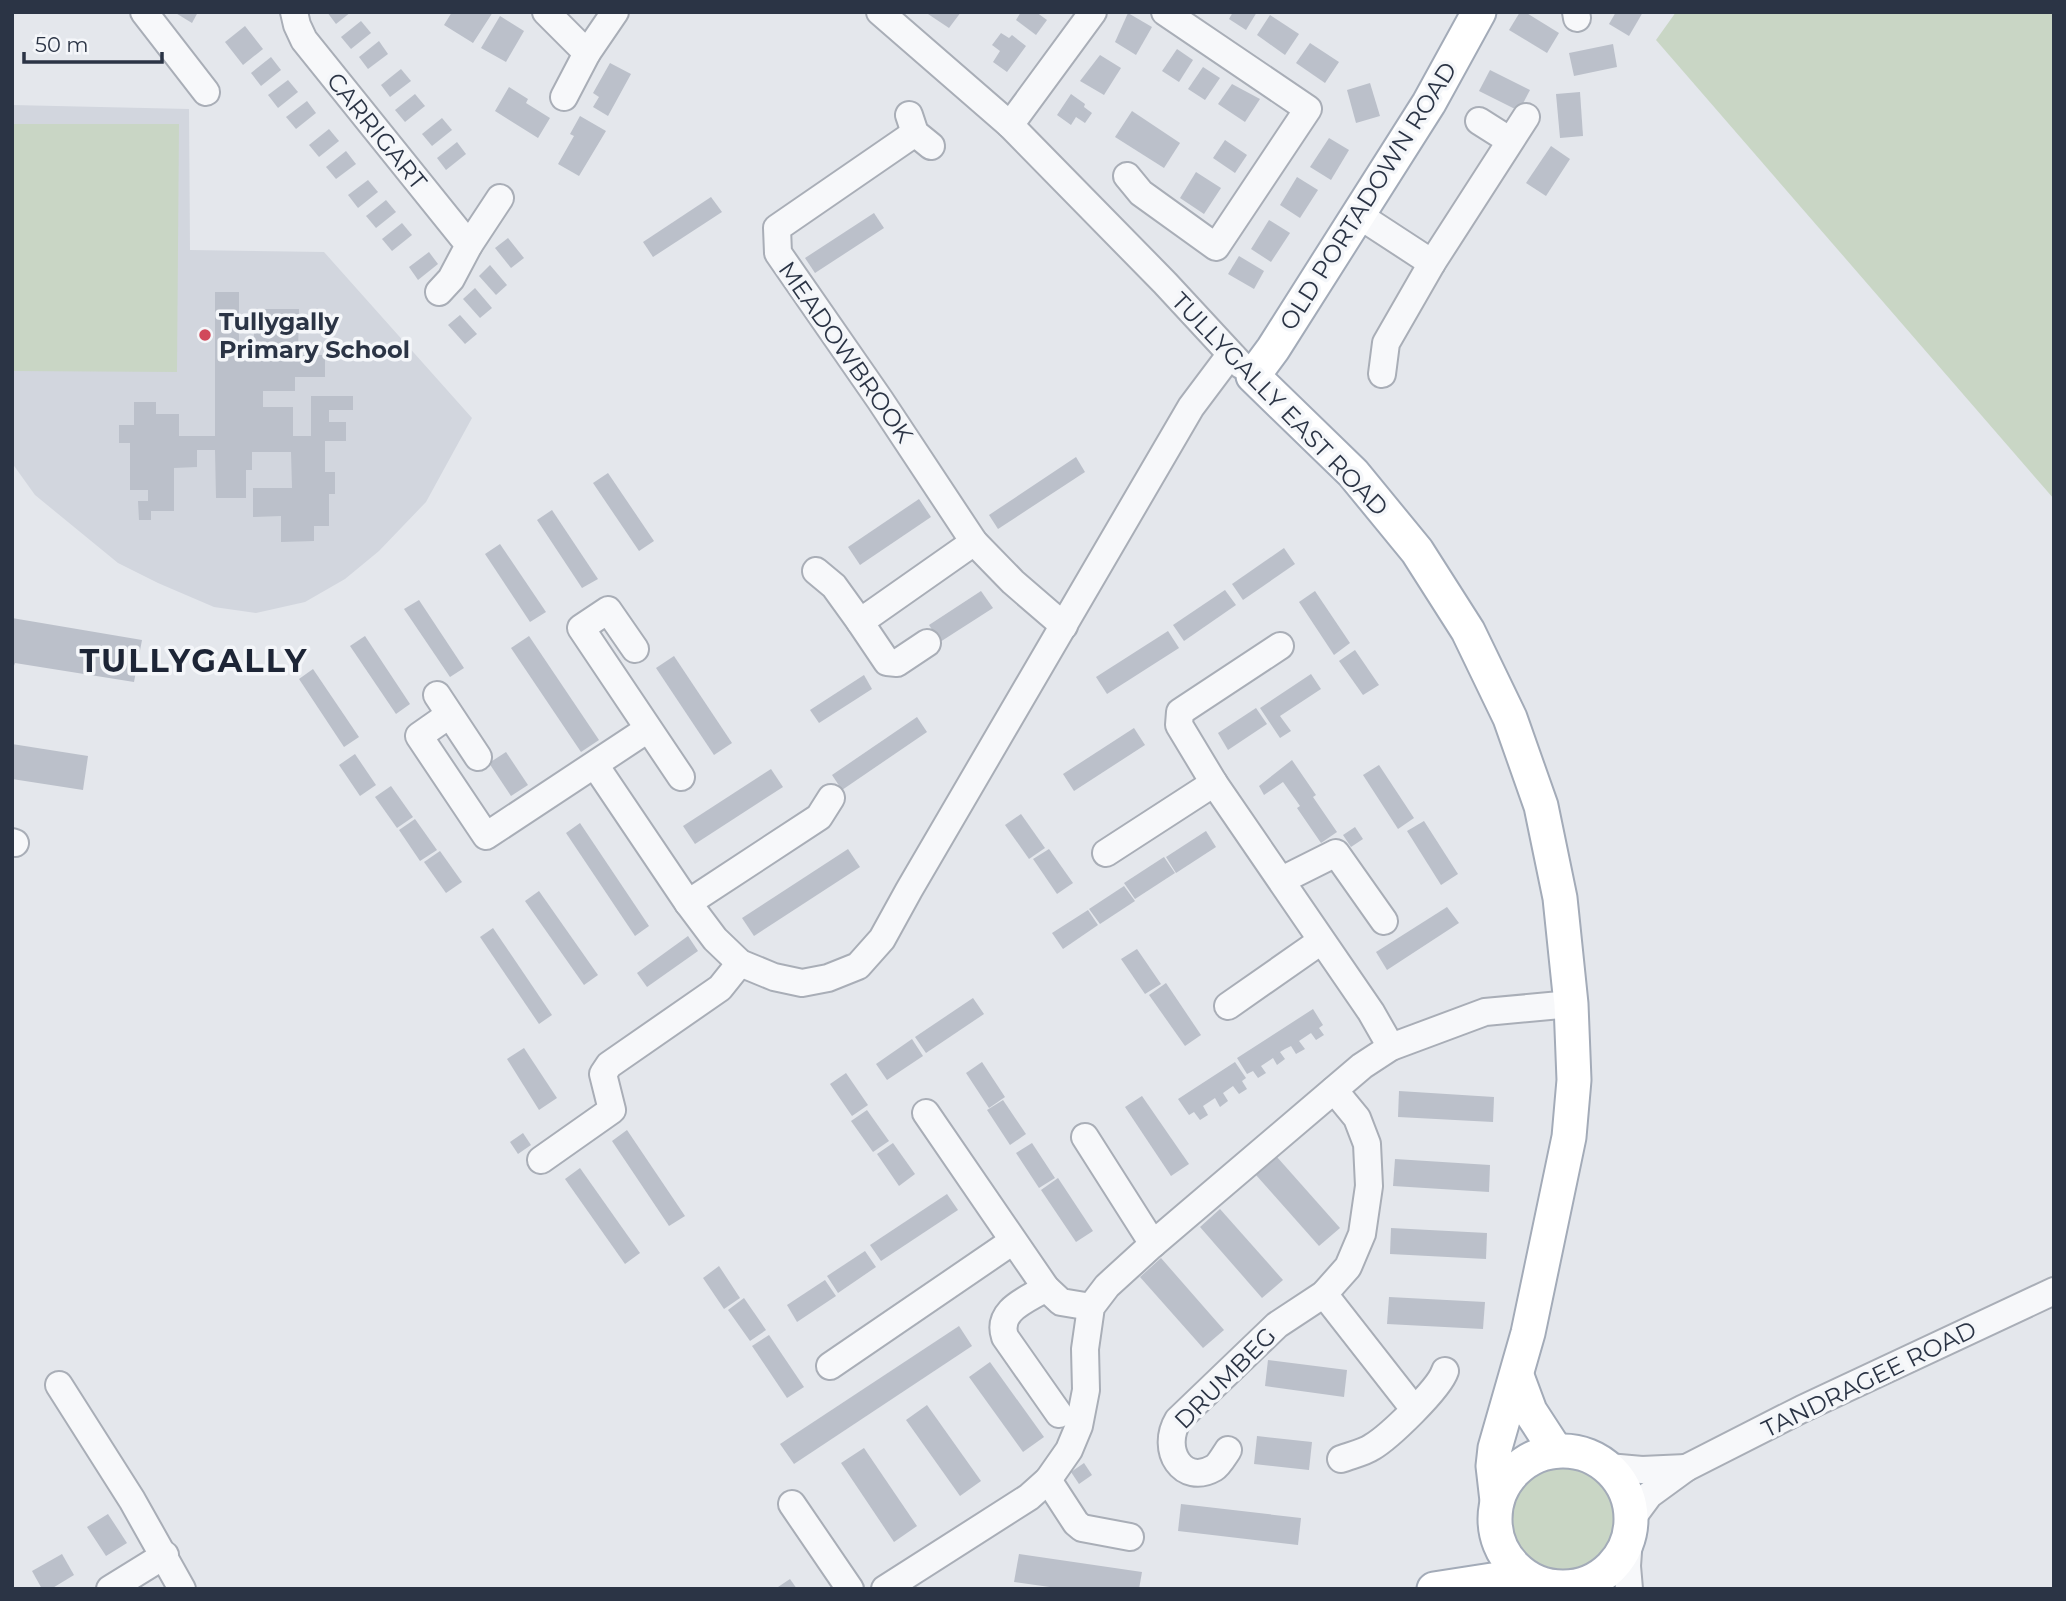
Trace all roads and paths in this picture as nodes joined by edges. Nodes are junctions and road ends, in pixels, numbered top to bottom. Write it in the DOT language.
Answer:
graph roads {
  1 [pos="144,12"];
  2 [pos="294,12"];
  3 [pos="547,12"];
  4 [pos="615,12"];
  5 [pos="880,12"];
  6 [pos="1093,12"];
  7 [pos="1165,12"];
  8 [pos="1479,12"];
  9 [pos="587,53"];
  10 [pos="206,92"];
  11 [pos="564,97"];
  12 [pos="1526,117"];
  13 [pos="1479,121"];
  14 [pos="1010,125"];
  15 [pos="918,131"];
  16 [pos="1509,140"];
  17 [pos="1127,176"];
  18 [pos="500,198"];
  19 [pos="1357,214"];
  20 [pos="469,245"];
  21 [pos="1432,263"];
  22 [pos="439,292"];
  23 [pos="1241,365"];
  24 [pos="1382,374"];
  25 [pos="974,542"];
  26 [pos="816,570"];
  27 [pos="860,622"];
  28 [pos="1064,626"];
  29 [pos="927,642"];
  30 [pos="1280,646"];
  31 [pos="635,649"];
  32 [pos="648,729"];
  33 [pos="478,757"];
  34 [pos="595,765"];
  35 [pos="681,777"];
  36 [pos="1214,782"];
  37 [pos="831,798"];
  38 [pos="1106,853"];
  39 [pos="1282,880"];
  40 [pos="688,902"];
  41 [pos="1384,921"];
  42 [pos="1321,941"];
  43 [pos="740,963"];
  44 [pos="1571,1004"];
  45 [pos="1228,1006"];
  46 [pos="1391,1047"];
  47 [pos="1334,1090"];
  48 [pos="926,1113"];
  49 [pos="1085,1137"];
  50 [pos="541,1160"];
  51 [pos="1013,1241"];
  52 [pos="1153,1244"];
  53 [pos="1046,1288"];
  54 [pos="2054,1291"];
  55 [pos="1324,1294"];
  56 [pos="1091,1307"];
  57 [pos="830,1367"];
  58 [pos="1444,1371"];
  59 [pos="1517,1376"];
  60 [pos="59,1385"];
  61 [pos="1414,1409"];
  62 [pos="1059,1415"];
  63 [pos="1228,1451"];
  64 [pos="1556,1451"];
  65 [pos="1341,1459"];
  66 [pos="1608,1467"];
  67 [pos="1686,1468"];
  68 [pos="1048,1480"];
  69 [pos="792,1504"];
  70 [pos="1497,1516"];
  71 [pos="1631,1528"];
  72 [pos="1130,1537"];
  73 [pos="165,1555"];
  74 [pos="1553,1587"];
  75 [pos="110,1589"];
  76 [pos="182,1589"];
  77 [pos="850,1589"];
  78 [pos="885,1589"];
  79 [pos="1424,1589"];
  80 [pos="1433,1589"];
  81 [pos="1629,1589"];
  1 -- 10 [label="street"];
  2 -- 20 [label="street, CARRIGART"];
  3 -- 9 [label="street"];
  4 -- 9 [label="street"];
  5 -- 14 [label="street, TULLYGALLY EAST ROAD"];
  6 -- 14 [label="street"];
  7 -- 17 [label="street"];
  8 -- 19 [label="main road, OLD PORTADOWN ROAD"];
  9 -- 11 [label="street"];
  12 -- 16 [label="street"];
  13 -- 16 [label="street"];
  14 -- 23 [label="street, TULLYGALLY EAST ROAD"];
  15 -- 25 [label="street, MEADOWBROOK"];
  16 -- 21 [label="street"];
  18 -- 20 [label="street"];
  19 -- 21 [label="street"];
  19 -- 23 [label="main road, OLD PORTADOWN ROAD"];
  20 -- 22 [label="street"];
  21 -- 24 [label="street"];
  23 -- 28 [label="street"];
  23 -- 44 [label="main road, TULLYGALLY EAST ROAD"];
  25 -- 27 [label="street"];
  25 -- 28 [label="street, MEADOWBROOK"];
  26 -- 27 [label="street"];
  27 -- 29 [label="street"];
  28 -- 43 [label="street"];
  30 -- 36 [label="street"];
  31 -- 32 [label="street"];
  32 -- 34 [label="street"];
  32 -- 35 [label="street"];
  33 -- 34 [label="street"];
  34 -- 40 [label="street"];
  36 -- 38 [label="street"];
  36 -- 39 [label="street"];
  37 -- 40 [label="street"];
  39 -- 41 [label="street"];
  39 -- 42 [label="street"];
  40 -- 43 [label="street"];
  42 -- 45 [label="street"];
  42 -- 46 [label="street"];
  43 -- 50 [label="street"];
  44 -- 46 [label="street"];
  44 -- 59 [label="main road, TULLYGALLY EAST ROAD"];
  46 -- 47 [label="street"];
  47 -- 52 [label="street"];
  47 -- 55 [label="street, DRUMBEG"];
  48 -- 51 [label="street"];
  49 -- 52 [label="street"];
  51 -- 53 [label="street"];
  51 -- 57 [label="street"];
  52 -- 56 [label="street"];
  53 -- 56 [label="street"];
  53 -- 62 [label="street"];
  54 -- 67 [label="street, TANDRAGEE ROAD"];
  55 -- 61 [label="street"];
  55 -- 63 [label="street, DRUMBEG"];
  56 -- 68 [label="street"];
  58 -- 61 [label="street"];
  59 -- 64 [label="main road"];
  59 -- 70 [label="main road, TULLYGALLY EAST ROAD"];
  60 -- 73 [label="street"];
  61 -- 65 [label="street"];
  64 -- 66 [label="main road"];
  64 -- 70 [label="main road"];
  66 -- 67 [label="street, TANDRAGEE ROAD"];
  66 -- 71 [label="main road"];
  67 -- 71 [label="street, TANDRAGEE ROAD"];
  68 -- 72 [label="street"];
  68 -- 78 [label="street"];
  69 -- 77 [label="street"];
  70 -- 74 [label="main road"];
  70 -- 79 [label="main road"];
  71 -- 74 [label="main road"];
  71 -- 81 [label="street"];
  73 -- 75 [label="street"];
  73 -- 76 [label="street"];
  74 -- 80 [label="main road"];
}
